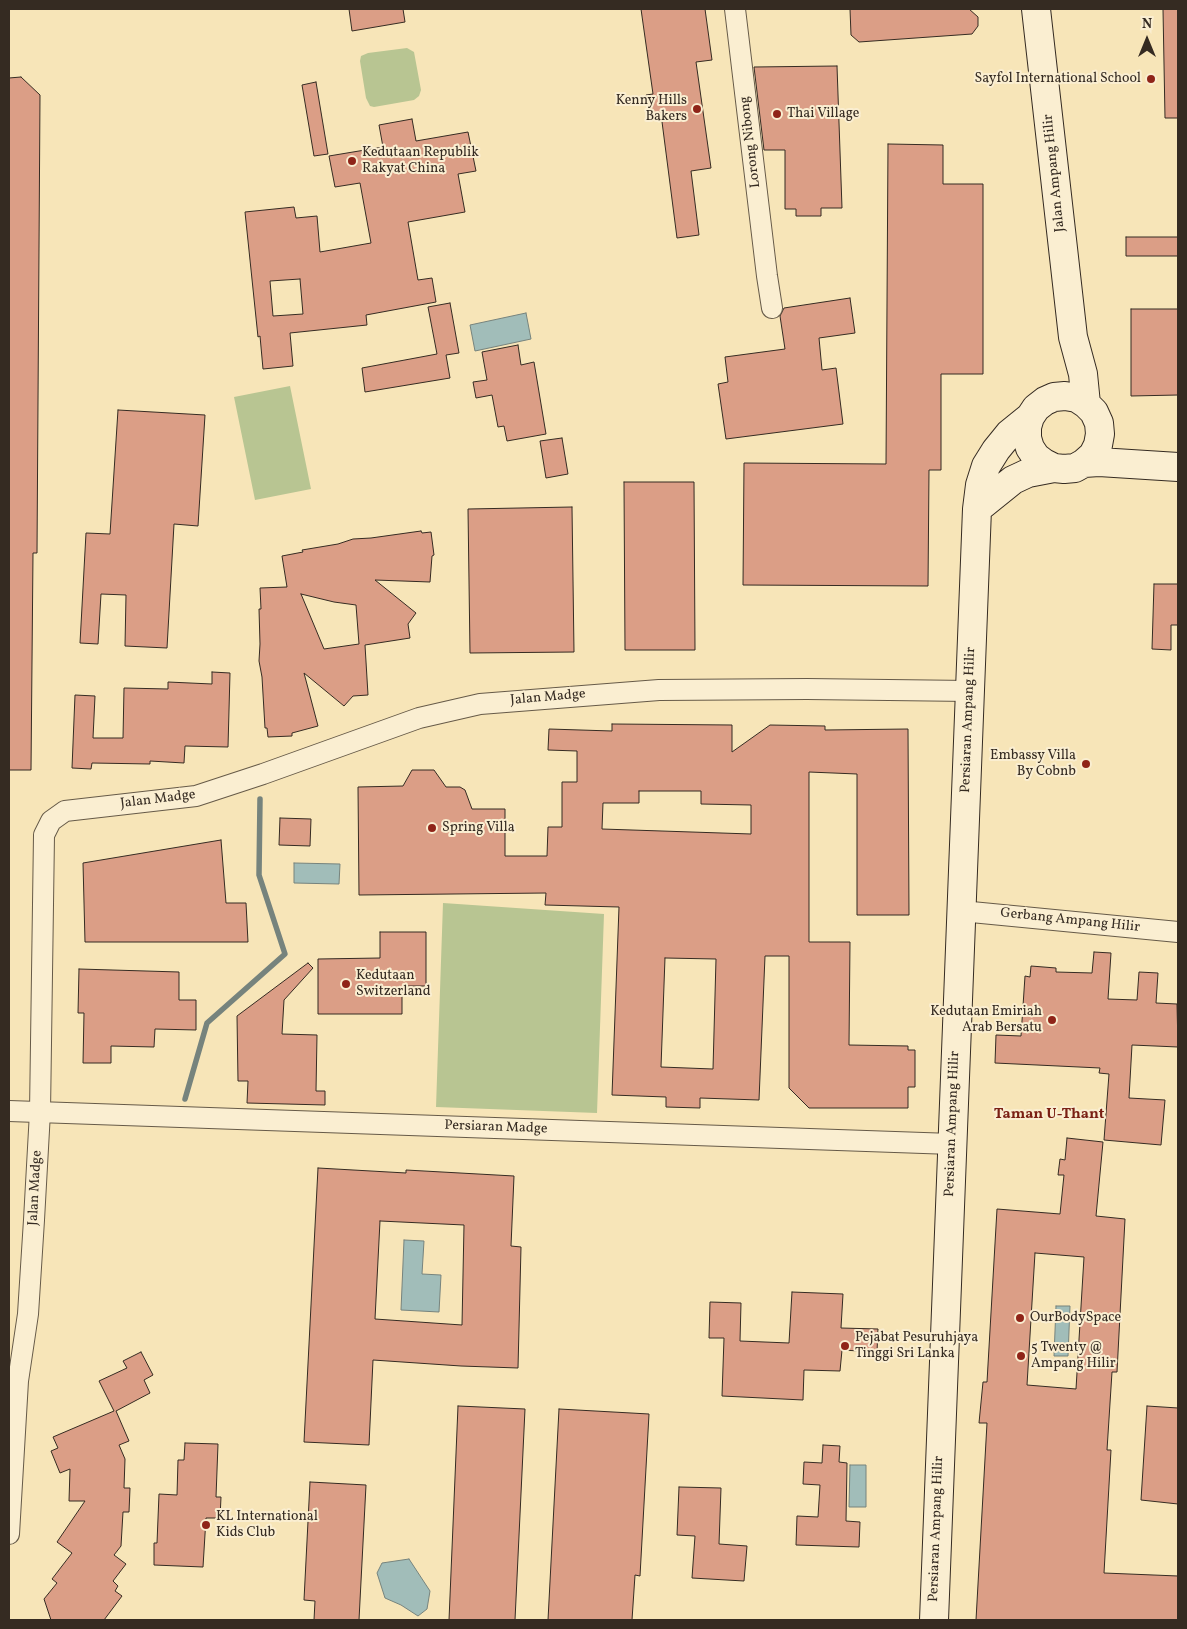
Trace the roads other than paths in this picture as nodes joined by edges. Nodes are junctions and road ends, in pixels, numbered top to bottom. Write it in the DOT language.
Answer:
graph roads {
  1 [pos="735,9"];
  2 [pos="1036,9"];
  3 [pos="772,308"];
  4 [pos="1072,336"];
  5 [pos="1054,397"];
  6 [pos="1086,404"];
  7 [pos="1030,417"];
  8 [pos="1091,454"];
  9 [pos="1178,467"];
  10 [pos="1054,468"];
  11 [pos="977,509"];
  12 [pos="970,690"];
  13 [pos="961,911"];
  14 [pos="1178,932"];
  15 [pos="9,1110"];
  16 [pos="40,1112"];
  17 [pos="952,1144"];
  18 [pos="9,1534"];
  19 [pos="934,1620"];
  1 -- 3 [label="street, Lorong Nibong"];
  2 -- 4 [label="street, Jalan Ampang Hilir"];
  4 -- 5 [label="street, Jalan Ampang Hilir"];
  4 -- 6 [label="street, Jalan Ampang Hilir"];
  5 -- 6 [label="street"];
  5 -- 7 [label="street"];
  6 -- 8 [label="street"];
  7 -- 10 [label="street"];
  7 -- 11 [label="street, Persiaran Ampang Hilir"];
  8 -- 9 [label="street"];
  8 -- 10 [label="street"];
  10 -- 11 [label="street"];
  11 -- 12 [label="street, Persiaran Ampang Hilir"];
  12 -- 13 [label="street, Persiaran Ampang Hilir"];
  12 -- 16 [label="street, Jalan Madge"];
  13 -- 14 [label="street, Gerbang Ampang Hilir"];
  13 -- 17 [label="street, Persiaran Ampang Hilir"];
  15 -- 16 [label="street, Persiaran Madge"];
  16 -- 17 [label="street, Persiaran Madge"];
  16 -- 18 [label="street, Jalan Madge"];
  17 -- 19 [label="street, Persiaran Ampang Hilir"];
}
